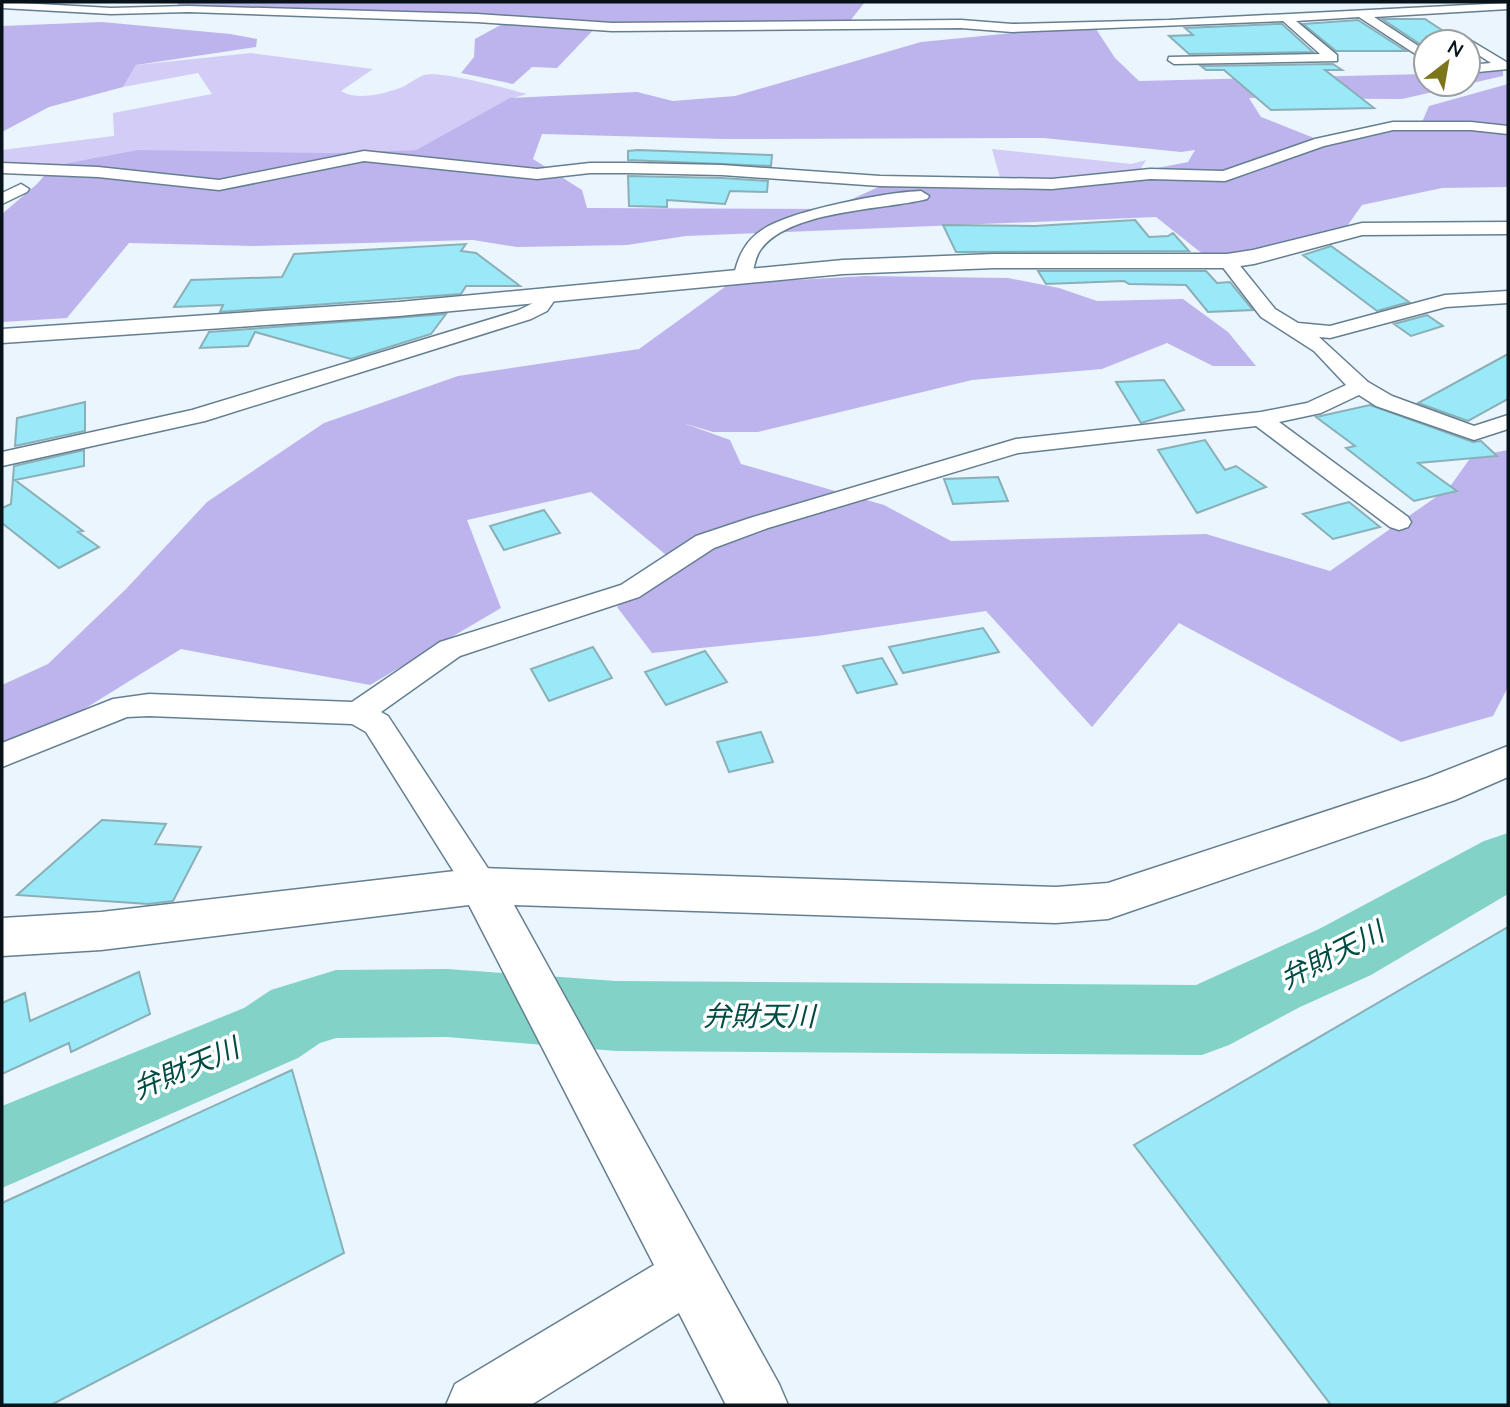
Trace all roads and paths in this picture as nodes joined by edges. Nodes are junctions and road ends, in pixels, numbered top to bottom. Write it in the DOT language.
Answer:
graph roads {
  1 [pos="2,5"];
  2 [pos="1508,6"];
  3 [pos="36,7"];
  4 [pos="1417,10"];
  5 [pos="1359,12"];
  6 [pos="2,13"];
  7 [pos="1284,16"];
  8 [pos="1436,23"];
  9 [pos="1142,24"];
  10 [pos="1412,48"];
  11 [pos="1482,52"];
  12 [pos="1482,68"];
  13 [pos="1508,130"];
  14 [pos="2,168"];
  15 [pos="994,185"];
  16 [pos="21,190"];
  17 [pos="2,199"];
  18 [pos="1508,228"];
  19 [pos="1227,261"];
  20 [pos="743,275"];
  21 [pos="550,294"];
  22 [pos="1508,297"];
  23 [pos="1294,329"];
  24 [pos="2,336"];
  25 [pos="1360,387"];
  26 [pos="1261,419"];
  27 [pos="1508,422"];
  28 [pos="2,459"];
  29 [pos="1399,522"];
  30 [pos="358,713"];
  31 [pos="2,755"];
  32 [pos="1508,761"];
  33 [pos="481,886"];
  34 [pos="2,937"];
  35 [pos="688,1276"];
  36 [pos="476,1405"];
  37 [pos="758,1405"];
  1 -- 3 [label="street"];
  2 -- 4 [label="street"];
  3 -- 6 [label="street"];
  3 -- 9 [label="street"];
  4 -- 5 [label="street"];
  4 -- 8 [label="street"];
  5 -- 7 [label="street"];
  5 -- 10 [label="street"];
  7 -- 9 [label="street"];
  7 -- 9 [label="street"];
  11 -- 12 [label="street"];
  13 -- 15 [label="street"];
  14 -- 15 [label="street"];
  15 -- 20 [label="street"];
  16 -- 17 [label="street"];
  18 -- 19 [label="street"];
  19 -- 20 [label="street"];
  19 -- 23 [label="street"];
  20 -- 21 [label="street"];
  21 -- 24 [label="street"];
  21 -- 28 [label="street"];
  22 -- 23 [label="street"];
  23 -- 25 [label="street"];
  25 -- 26 [label="street"];
  25 -- 27 [label="street"];
  26 -- 29 [label="street"];
  26 -- 30 [label="street"];
  30 -- 31 [label="street"];
  30 -- 33 [label="street"];
  32 -- 33 [label="street"];
  33 -- 34 [label="street"];
  33 -- 35 [label="street"];
  35 -- 36 [label="street"];
  35 -- 37 [label="street"];
}
